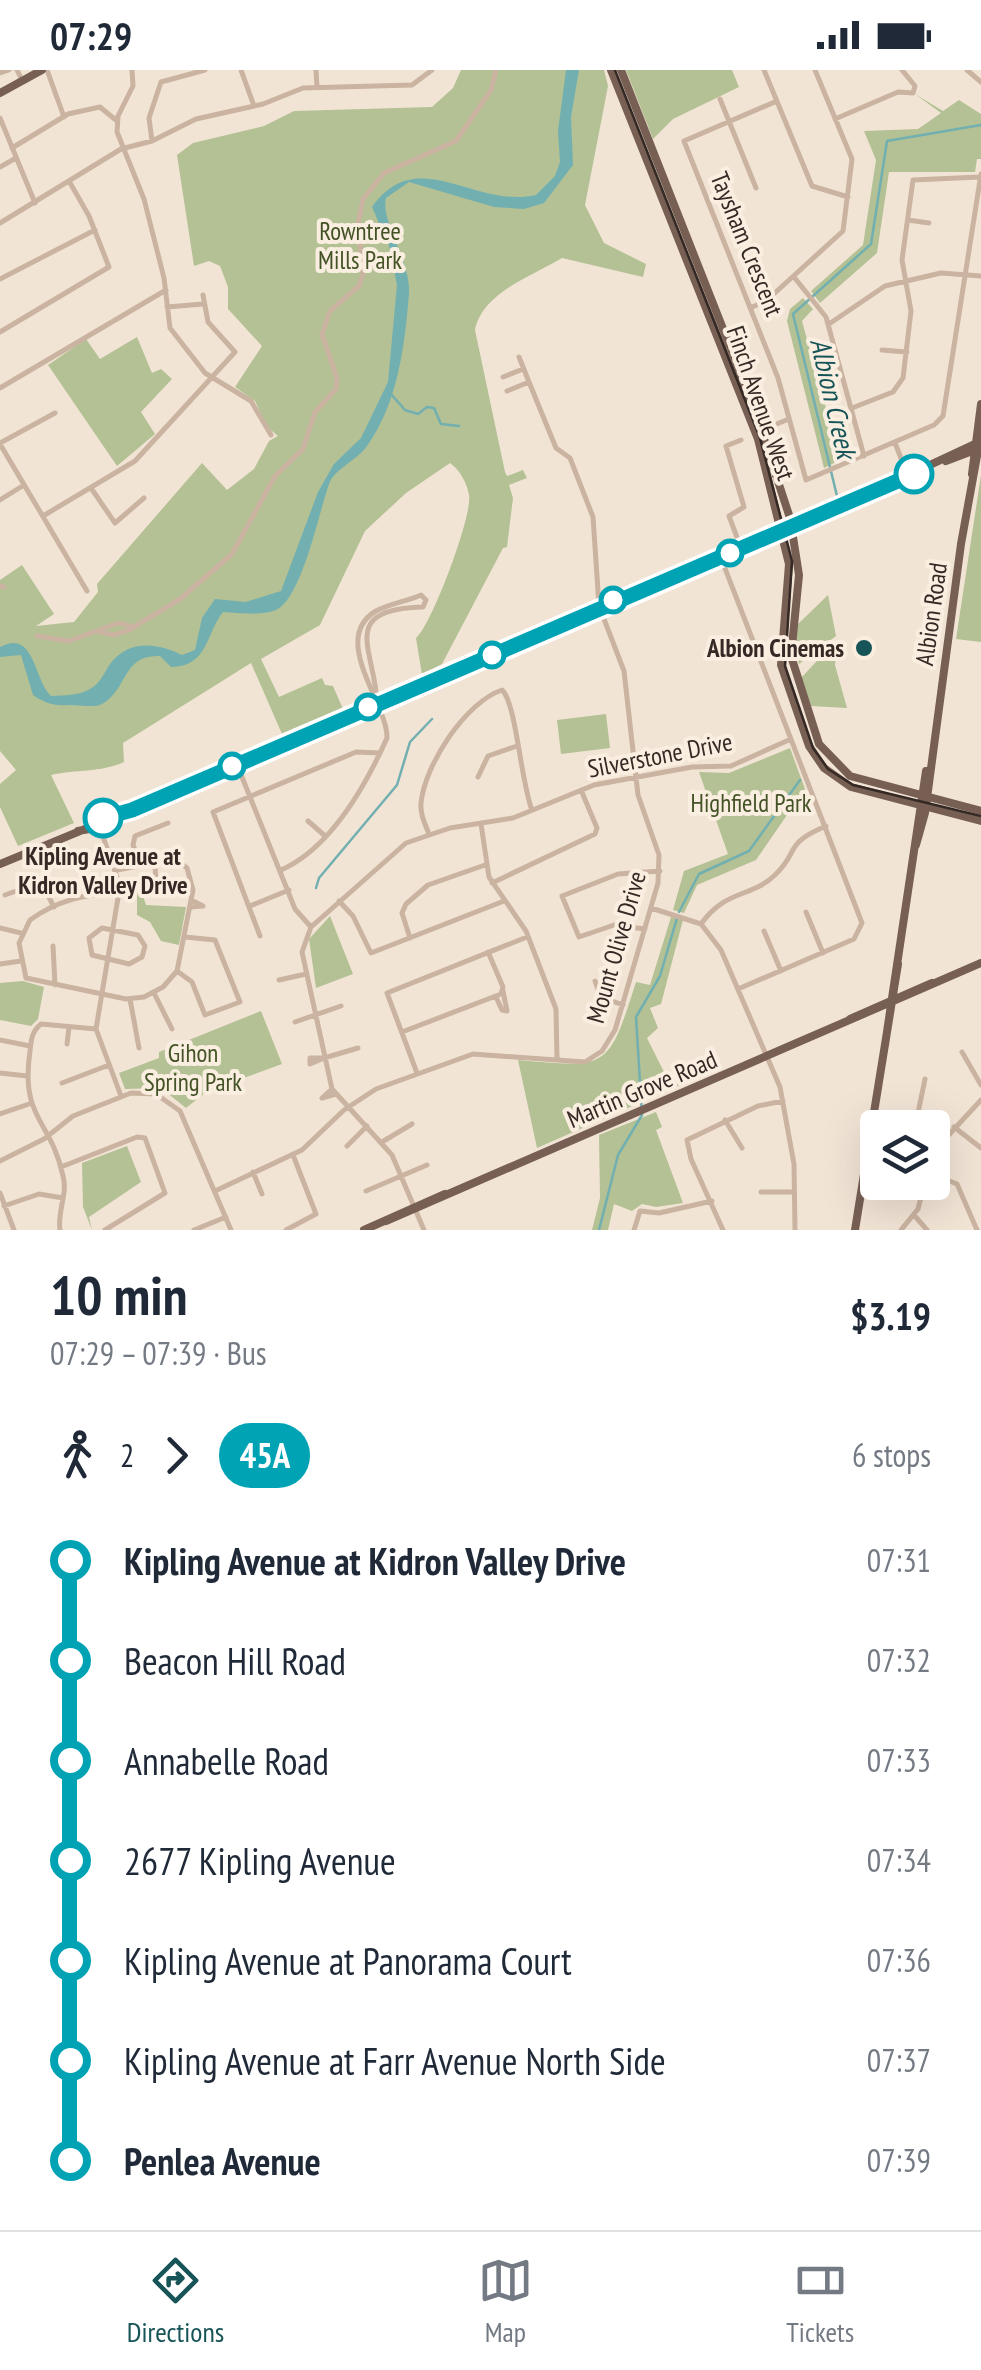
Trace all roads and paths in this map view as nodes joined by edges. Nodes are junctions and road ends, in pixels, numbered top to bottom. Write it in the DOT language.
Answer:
graph roads {
  1 [pos="9,70"];
  2 [pos="18,70"];
  3 [pos="45,70"];
  4 [pos="132,70"];
  5 [pos="205,70"];
  6 [pos="241,70"];
  7 [pos="316,70"];
  8 [pos="432,70"];
  9 [pos="496,70"];
  10 [pos="611,70"];
  11 [pos="620,70"];
  12 [pos="764,70"];
  13 [pos="815,70"];
  14 [pos="902,70"];
  15 [pos="969,71"];
  16 [pos="0,73"];
  17 [pos="22,80"];
  18 [pos="981,82"];
  19 [pos="317,87"];
  20 [pos="0,93"];
  21 [pos="720,100"];
  22 [pos="777,101"];
  23 [pos="254,106"];
  24 [pos="64,117"];
  25 [pos="0,118"];
  26 [pos="835,119"];
  27 [pos="729,120"];
  28 [pos="117,121"];
  29 [pos="152,141"];
  30 [pos="12,148"];
  31 [pos="121,148"];
  32 [pos="16,158"];
  33 [pos="0,167"];
  34 [pos="981,176"];
  35 [pos="69,181"];
  36 [pos="756,188"];
  37 [pos="848,197"];
  38 [pos="35,203"];
  39 [pos="908,220"];
  40 [pos="0,223"];
  41 [pos="930,224"];
  42 [pos="95,230"];
  43 [pos="966,274"];
  44 [pos="981,276"];
  45 [pos="794,277"];
  46 [pos="0,279"];
  47 [pos="905,281"];
  48 [pos="166,290"];
  49 [pos="203,295"];
  50 [pos="203,304"];
  51 [pos="167,307"];
  52 [pos="750,308"];
  53 [pos="829,324"];
  54 [pos="0,332"];
  55 [pos="882,350"];
  56 [pos="907,352"];
  57 [pos="519,357"];
  58 [pos="524,368"];
  59 [pos="211,378"];
  60 [pos="529,382"];
  61 [pos="0,388"];
  62 [pos="313,397"];
  63 [pos="981,404"];
  64 [pos="852,408"];
  65 [pos="315,412"];
  66 [pos="55,413"];
  67 [pos="789,419"];
  68 [pos="774,425"];
  69 [pos="981,434"];
  70 [pos="271,435"];
  71 [pos="741,440"];
  72 [pos="895,443"];
  73 [pos="0,444"];
  74 [pos="978,446"];
  75 [pos="864,456"];
  76 [pos="955,458"];
  77 [pos="942,460"];
  78 [pos="971,473"];
  79 [pos="908,476"];
  80 [pos="24,486"];
  81 [pos="90,488"];
  82 [pos="144,498"];
  83 [pos="0,500"];
  84 [pos="43,516"];
  85 [pos="792,527"];
  86 [pos="782,531"];
  87 [pos="746,546"];
  88 [pos="721,557"];
  89 [pos="87,591"];
  90 [pos="599,606"];
  91 [pos="135,627"];
  92 [pos="96,632"];
  93 [pos="36,636"];
  94 [pos="364,661"];
  95 [pos="377,704"];
  96 [pos="791,739"];
  97 [pos="517,746"];
  98 [pos="380,754"];
  99 [pos="237,764"];
  100 [pos="478,777"];
  101 [pos="636,779"];
  102 [pos="580,790"];
  103 [pos="252,798"];
  104 [pos="923,802"];
  105 [pos="532,810"];
  106 [pos="981,811"];
  107 [pos="308,821"];
  108 [pos="981,821"];
  109 [pos="99,823"];
  110 [pos="168,823"];
  111 [pos="480,824"];
  112 [pos="826,826"];
  113 [pos="428,834"];
  114 [pos="324,835"];
  115 [pos="156,862"];
  116 [pos="0,864"];
  117 [pos="485,864"];
  118 [pos="141,865"];
  119 [pos="118,870"];
  120 [pos="281,870"];
  121 [pos="660,871"];
  122 [pos="492,884"];
  123 [pos="156,888"];
  124 [pos="288,890"];
  125 [pos="5,895"];
  126 [pos="119,896"];
  127 [pos="339,901"];
  128 [pos="504,901"];
  129 [pos="250,906"];
  130 [pos="54,907"];
  131 [pos="651,908"];
  132 [pos="806,912"];
  133 [pos="701,924"];
  134 [pos="311,927"];
  135 [pos="0,928"];
  136 [pos="645,929"];
  137 [pos="113,930"];
  138 [pos="764,931"];
  139 [pos="21,933"];
  140 [pos="260,936"];
  141 [pos="528,936"];
  142 [pos="185,937"];
  143 [pos="410,938"];
  144 [pos="53,946"];
  145 [pos="488,952"];
  146 [pos="823,953"];
  147 [pos="108,960"];
  148 [pos="21,961"];
  149 [pos="981,963"];
  150 [pos="0,964"];
  151 [pos="898,964"];
  152 [pos="177,971"];
  153 [pos="781,971"];
  154 [pos="306,974"];
  155 [pos="899,976"];
  156 [pos="278,980"];
  157 [pos="595,980"];
  158 [pos="936,982"];
  159 [pos="55,986"];
  160 [pos="914,988"];
  161 [pos="738,990"];
  162 [pos="503,991"];
  163 [pos="154,993"];
  164 [pos="101,994"];
  165 [pos="496,996"];
  166 [pos="130,999"];
  167 [pos="892,1001"];
  168 [pos="623,1005"];
  169 [pos="341,1006"];
  170 [pos="315,1014"];
  171 [pos="866,1015"];
  172 [pos="850,1019"];
  173 [pos="295,1022"];
  174 [pos="884,1026"];
  175 [pos="69,1027"];
  176 [pos="96,1028"];
  177 [pos="172,1029"];
  178 [pos="401,1032"];
  179 [pos="0,1040"];
  180 [pos="67,1044"];
  181 [pos="885,1045"];
  182 [pos="30,1046"];
  183 [pos="139,1048"];
  184 [pos="358,1048"];
  185 [pos="962,1052"];
  186 [pos="767,1056"];
  187 [pos="324,1058"];
  188 [pos="557,1060"];
  189 [pos="109,1065"];
  190 [pos="0,1073"];
  191 [pos="416,1073"];
  192 [pos="27,1076"];
  193 [pos="926,1079"];
  194 [pos="62,1083"];
  195 [pos="981,1086"];
  196 [pos="122,1096"];
  197 [pos="783,1100"];
  198 [pos="981,1100"];
  199 [pos="29,1104"];
  200 [pos="348,1107"];
  201 [pos="919,1110"];
  202 [pos="0,1114"];
  203 [pos="725,1120"];
  204 [pos="412,1124"];
  205 [pos="367,1126"];
  206 [pos="954,1127"];
  207 [pos="950,1132"];
  208 [pos="48,1136"];
  209 [pos="382,1142"];
  210 [pos="346,1146"];
  211 [pos="742,1148"];
  212 [pos="981,1148"];
  213 [pos="293,1156"];
  214 [pos="0,1160"];
  215 [pos="427,1165"];
  216 [pos="61,1167"];
  217 [pos="253,1172"];
  218 [pos="403,1176"];
  219 [pos="950,1181"];
  220 [pos="215,1191"];
  221 [pos="366,1191"];
  222 [pos="761,1192"];
  223 [pos="792,1192"];
  224 [pos="0,1194"];
  225 [pos="262,1194"];
  226 [pos="63,1198"];
  227 [pos="712,1200"];
  228 [pos="919,1200"];
  229 [pos="4,1206"];
  230 [pos="416,1208"];
  231 [pos="914,1215"];
  232 [pos="226,1217"];
  233 [pos="198,1229"];
  234 [pos="14,1230"];
  235 [pos="60,1230"];
  236 [pos="105,1230"];
  237 [pos="231,1230"];
  238 [pos="286,1230"];
  239 [pos="364,1230"];
  240 [pos="424,1230"];
  241 [pos="634,1230"];
  242 [pos="723,1230"];
  243 [pos="795,1230"];
  244 [pos="855,1230"];
  245 [pos="902,1230"];
  246 [pos="927,1230"];
  247 [pos="977,1230"];
  1 -- 16 [label="street"];
  2 -- 17 [label="street"];
  3 -- 17 [label="main road"];
  3 -- 24 [label="street"];
  4 -- 28 [label="street"];
  5 -- 29 [label="street"];
  6 -- 23 [label="street"];
  7 -- 19 [label="street"];
  8 -- 19 [label="street"];
  9 -- 65 [label="street"];
  10 -- 86 [label="main road, Finch Avenue West"];
  11 -- 85 [label="main road, Finch Avenue West"];
  12 -- 22 [label="street"];
  13 -- 26 [label="street"];
  14 -- 26 [label="street"];
  15 -- 18 [label="street"];
  17 -- 20 [label="main road"];
  19 -- 23 [label="street"];
  21 -- 27 [label="street"];
  22 -- 27 [label="street, Taysham Crescent"];
  22 -- 37 [label="street"];
  23 -- 29 [label="street"];
  24 -- 28 [label="street"];
  24 -- 30 [label="street"];
  25 -- 30 [label="street"];
  26 -- 37 [label="street"];
  27 -- 36 [label="street"];
  27 -- 52 [label="street, Taysham Crescent"];
  28 -- 31 [label="street"];
  29 -- 31 [label="street"];
  30 -- 32 [label="street"];
  31 -- 35 [label="street"];
  31 -- 48 [label="street"];
  32 -- 33 [label="street"];
  32 -- 38 [label="street"];
  34 -- 39 [label="street"];
  34 -- 43 [label="street, Taysham Crescent"];
  35 -- 38 [label="street"];
  35 -- 42 [label="street"];
  37 -- 45 [label="street"];
  38 -- 40 [label="street"];
  39 -- 41 [label="street"];
  39 -- 47 [label="street"];
  42 -- 46 [label="street"];
  42 -- 54 [label="street"];
  43 -- 44 [label="street"];
  43 -- 47 [label="street"];
  43 -- 72 [label="street, Taysham Crescent"];
  45 -- 52 [label="street"];
  45 -- 53 [label="street"];
  47 -- 53 [label="street"];
  47 -- 56 [label="street"];
  48 -- 51 [label="street"];
  48 -- 61 [label="street"];
  49 -- 50 [label="street"];
  50 -- 51 [label="street"];
  50 -- 59 [label="street"];
  51 -- 59 [label="street"];
  52 -- 67 [label="street, Taysham Crescent"];
  53 -- 64 [label="street"];
  55 -- 56 [label="street"];
  56 -- 64 [label="street"];
  57 -- 58 [label="street, Mount Olive Drive"];
  58 -- 60 [label="street, Mount Olive Drive"];
  58 -- 60 [label="street"];
  59 -- 70 [label="street"];
  59 -- 81 [label="street"];
  60 -- 90 [label="street, Mount Olive Drive"];
  62 -- 65 [label="street"];
  63 -- 74 [label="main road, Albion Road"];
  64 -- 75 [label="street"];
  65 -- 91 [label="street"];
  66 -- 73 [label="street"];
  67 -- 68 [label="street"];
  67 -- 75 [label="street, Taysham Crescent"];
  69 -- 74 [label="main road, Albion Road"];
  71 -- 87 [label="street"];
  72 -- 75 [label="street, Taysham Crescent"];
  72 -- 79 [label="street"];
  73 -- 80 [label="street"];
  74 -- 76 [label="main road"];
  74 -- 77 [label="main road"];
  74 -- 78 [label="main road, Albion Road"];
  76 -- 77 [label="main road"];
  76 -- 78 [label="main road"];
  77 -- 79 [label="main road"];
  78 -- 104 [label="main road, Albion Road"];
  79 -- 85 [label="main road"];
  80 -- 83 [label="street"];
  80 -- 84 [label="street"];
  81 -- 82 [label="street"];
  81 -- 84 [label="street"];
  84 -- 89 [label="street"];
  85 -- 86 [label="main road"];
  85 -- 104 [label="main road, Finch Avenue West"];
  86 -- 87 [label="main road"];
  86 -- 104 [label="main road, Finch Avenue West"];
  87 -- 88 [label="main road"];
  88 -- 90 [label="main road"];
  88 -- 96 [label="street"];
  90 -- 95 [label="main road"];
  90 -- 101 [label="street, Mount Olive Drive"];
  91 -- 92 [label="street"];
  91 -- 92 [label="street"];
  92 -- 93 [label="street"];
  94 -- 94 [label="street"];
  94 -- 95 [label="street"];
  95 -- 98 [label="street"];
  95 -- 99 [label="main road"];
  96 -- 101 [label="street, Silverstone Drive"];
  96 -- 112 [label="street"];
  97 -- 100 [label="street"];
  97 -- 105 [label="street"];
  97 -- 113 [label="street"];
  98 -- 103 [label="street"];
  98 -- 114 [label="street"];
  99 -- 103 [label="street"];
  99 -- 109 [label="main road"];
  101 -- 102 [label="street, Silverstone Drive"];
  101 -- 121 [label="street, Mount Olive Drive"];
  102 -- 105 [label="street, Silverstone Drive"];
  102 -- 122 [label="street"];
  103 -- 120 [label="street"];
  103 -- 129 [label="street"];
  104 -- 106 [label="main road, Finch Avenue West"];
  104 -- 108 [label="main road, Finch Avenue West"];
  104 -- 151 [label="main road, Albion Road"];
  105 -- 111 [label="street, Silverstone Drive"];
  107 -- 114 [label="street"];
  109 -- 116 [label="main road"];
  109 -- 119 [label="street"];
  110 -- 118 [label="street"];
  111 -- 113 [label="street, Silverstone Drive"];
  111 -- 117 [label="street"];
  112 -- 133 [label="street"];
  112 -- 146 [label="street"];
  113 -- 127 [label="street, Silverstone Drive"];
  114 -- 120 [label="street"];
  115 -- 118 [label="street"];
  115 -- 123 [label="street"];
  115 -- 142 [label="street"];
  117 -- 122 [label="street"];
  117 -- 143 [label="street"];
  118 -- 119 [label="street"];
  119 -- 126 [label="street"];
  120 -- 124 [label="street"];
  121 -- 131 [label="street, Mount Olive Drive"];
  121 -- 136 [label="street"];
  122 -- 128 [label="street"];
  124 -- 129 [label="street"];
  124 -- 134 [label="street"];
  125 -- 130 [label="street"];
  126 -- 130 [label="street"];
  126 -- 137 [label="street"];
  127 -- 134 [label="street, Silverstone Drive"];
  127 -- 143 [label="street"];
  128 -- 141 [label="street"];
  128 -- 143 [label="street"];
  129 -- 140 [label="street"];
  130 -- 139 [label="street"];
  131 -- 133 [label="street"];
  131 -- 136 [label="street, Mount Olive Drive"];
  132 -- 146 [label="street"];
  133 -- 161 [label="street"];
  134 -- 154 [label="street"];
  135 -- 139 [label="street"];
  136 -- 168 [label="street, Mount Olive Drive"];
  137 -- 147 [label="street"];
  137 -- 147 [label="street"];
  137 -- 147 [label="street"];
  138 -- 153 [label="street"];
  139 -- 148 [label="street"];
  141 -- 145 [label="street"];
  141 -- 188 [label="street"];
  142 -- 152 [label="street"];
  142 -- 152 [label="street"];
  144 -- 159 [label="street"];
  145 -- 162 [label="street"];
  145 -- 178 [label="street"];
  146 -- 153 [label="street"];
  147 -- 164 [label="street"];
  148 -- 150 [label="street"];
  148 -- 159 [label="street"];
  149 -- 158 [label="main road, Martin Grove Road"];
  151 -- 155 [label="main road, Albion Road"];
  151 -- 167 [label="main road, Albion Road"];
  152 -- 163 [label="street"];
  153 -- 161 [label="street"];
  154 -- 156 [label="street"];
  154 -- 170 [label="street"];
  155 -- 160 [label="main road"];
  155 -- 167 [label="main road, Albion Road"];
  157 -- 168 [label="street"];
  158 -- 160 [label="main road, Martin Grove Road"];
  158 -- 167 [label="main road, Martin Grove Road"];
  159 -- 164 [label="street"];
  160 -- 167 [label="main road, Martin Grove Road"];
  161 -- 186 [label="street"];
  162 -- 165 [label="street"];
  162 -- 165 [label="street"];
  163 -- 166 [label="street"];
  163 -- 177 [label="street"];
  164 -- 166 [label="street"];
  164 -- 176 [label="street"];
  165 -- 178 [label="street"];
  166 -- 183 [label="street"];
  167 -- 171 [label="main road, Martin Grove Road"];
  167 -- 172 [label="main road, Martin Grove Road"];
  167 -- 174 [label="main road, Albion Road"];
  167 -- 181 [label="main road, Albion Road"];
  168 -- 188 [label="street, Mount Olive Drive"];
  169 -- 170 [label="street"];
  170 -- 173 [label="street"];
  170 -- 187 [label="street"];
  171 -- 172 [label="main road, Martin Grove Road"];
  171 -- 174 [label="main road"];
  172 -- 186 [label="main road, Martin Grove Road"];
  174 -- 181 [label="main road, Albion Road"];
  175 -- 176 [label="street"];
  175 -- 180 [label="street"];
  175 -- 182 [label="street"];
  176 -- 189 [label="street"];
  178 -- 191 [label="street"];
  179 -- 182 [label="street"];
  181 -- 244 [label="main road, Albion Road"];
  182 -- 192 [label="street"];
  184 -- 187 [label="street"];
  185 -- 195 [label="street"];
  186 -- 197 [label="street"];
  186 -- 230 [label="main road, Martin Grove Road"];
  187 -- 200 [label="street"];
  188 -- 191 [label="street, Mount Olive Drive"];
  189 -- 194 [label="street"];
  189 -- 196 [label="street"];
  190 -- 192 [label="street"];
  191 -- 200 [label="street, Mount Olive Drive"];
  192 -- 199 [label="street"];
  193 -- 201 [label="street"];
  196 -- 208 [label="street"];
  196 -- 220 [label="street"];
  197 -- 203 [label="street"];
  197 -- 223 [label="street"];
  198 -- 206 [label="street"];
  199 -- 202 [label="street"];
  199 -- 208 [label="street"];
  200 -- 205 [label="street"];
  200 -- 213 [label="street, Mount Olive Drive"];
  203 -- 211 [label="street"];
  203 -- 227 [label="street"];
  204 -- 209 [label="street"];
  205 -- 209 [label="street"];
  205 -- 210 [label="street"];
  206 -- 207 [label="street"];
  206 -- 212 [label="street"];
  208 -- 214 [label="street"];
  208 -- 216 [label="street"];
  209 -- 218 [label="street"];
  213 -- 217 [label="street, Mount Olive Drive"];
  213 -- 238 [label="street"];
  215 -- 218 [label="street"];
  216 -- 226 [label="street"];
  216 -- 236 [label="street"];
  217 -- 220 [label="street, Mount Olive Drive"];
  217 -- 225 [label="street"];
  218 -- 221 [label="street"];
  218 -- 230 [label="street"];
  219 -- 247 [label="street"];
  220 -- 232 [label="street"];
  222 -- 223 [label="street"];
  223 -- 243 [label="street"];
  224 -- 229 [label="street"];
  226 -- 229 [label="street"];
  226 -- 235 [label="street"];
  227 -- 241 [label="street"];
  227 -- 242 [label="street"];
  228 -- 231 [label="street"];
  229 -- 234 [label="street"];
  230 -- 239 [label="main road, Martin Grove Road"];
  230 -- 240 [label="street"];
  231 -- 245 [label="street"];
  231 -- 246 [label="street"];
  232 -- 233 [label="street"];
  232 -- 237 [label="street"];
}
